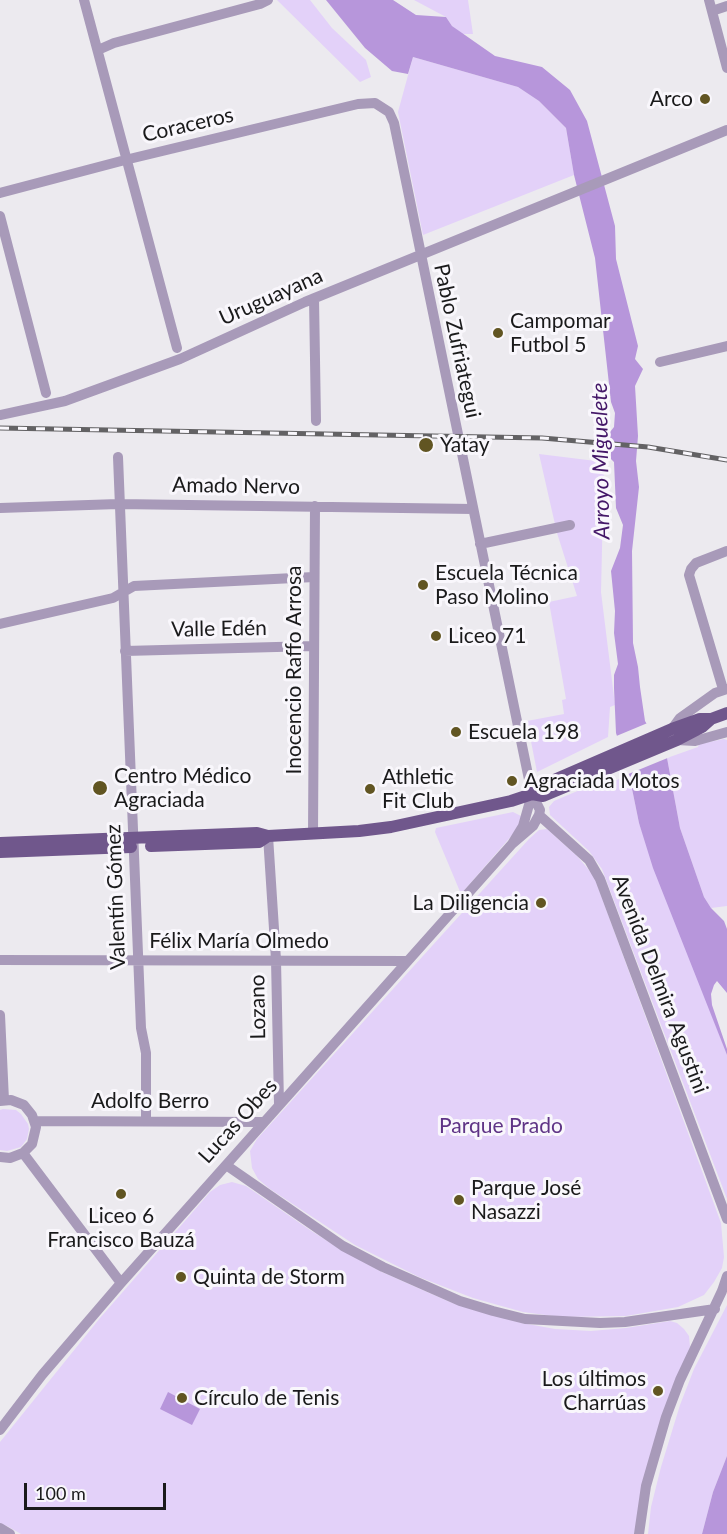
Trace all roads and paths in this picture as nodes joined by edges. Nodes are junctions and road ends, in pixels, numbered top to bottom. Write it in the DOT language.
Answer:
graph roads {
  1 [pos="84,0"];
  2 [pos="268,0"];
  3 [pos="709,0"];
  4 [pos="727,6"];
  5 [pos="712,12"];
  6 [pos="98,50"];
  7 [pos="727,68"];
  8 [pos="386,108"];
  9 [pos="727,130"];
  10 [pos="125,160"];
  11 [pos="0,193"];
  12 [pos="0,216"];
  13 [pos="420,256"];
  14 [pos="309,300"];
  15 [pos="727,346"];
  16 [pos="177,348"];
  17 [pos="660,362"];
  18 [pos="46,393"];
  19 [pos="0,415"];
  20 [pos="316,422"];
  21 [pos="118,457"];
  22 [pos="118,504"];
  23 [pos="315,507"];
  24 [pos="0,508"];
  25 [pos="472,509"];
  26 [pos="570,525"];
  27 [pos="480,544"];
  28 [pos="727,551"];
  29 [pos="314,577"];
  30 [pos="123,593"];
  31 [pos="0,624"];
  32 [pos="314,646"];
  33 [pos="125,651"];
  34 [pos="725,689"];
  35 [pos="727,713"];
  36 [pos="727,732"];
  37 [pos="674,734"];
  38 [pos="532,794"];
  39 [pos="539,815"];
  40 [pos="313,834"];
  41 [pos="268,836"];
  42 [pos="0,843"];
  43 [pos="134,843"];
  44 [pos="512,844"];
  45 [pos="0,852"];
  46 [pos="0,960"];
  47 [pos="138,960"];
  48 [pos="276,960"];
  49 [pos="407,961"];
  50 [pos="0,1015"];
  51 [pos="2,1101"];
  52 [pos="279,1104"];
  53 [pos="146,1120"];
  54 [pos="35,1121"];
  55 [pos="264,1122"];
  56 [pos="23,1154"];
  57 [pos="0,1157"];
  58 [pos="226,1165"];
  59 [pos="727,1220"];
  60 [pos="727,1276"];
  61 [pos="121,1283"];
  62 [pos="715,1308"];
  63 [pos="0,1431"];
  64 [pos="0,1528"];
  65 [pos="10,1534"];
  66 [pos="639,1534"];
  1 -- 6 [label="street"];
  2 -- 6 [label="street"];
  3 -- 5 [label="street"];
  4 -- 5 [label="street"];
  5 -- 7 [label="street"];
  6 -- 10 [label="street"];
  8 -- 10 [label="street, Coraceros"];
  8 -- 13 [label="street, Pablo Zufriategui"];
  9 -- 13 [label="street, Uruguayana"];
  10 -- 11 [label="street, Coraceros"];
  10 -- 16 [label="street"];
  12 -- 18 [label="street"];
  13 -- 14 [label="street, Uruguayana"];
  13 -- 25 [label="street, Pablo Zufriategui"];
  14 -- 19 [label="street, Uruguayana"];
  14 -- 20 [label="street"];
  15 -- 17 [label="street"];
  21 -- 22 [label="street, Valentín Gómez"];
  22 -- 23 [label="street, Amado Nervo"];
  22 -- 24 [label="street, Amado Nervo"];
  22 -- 30 [label="street, Valentín Gómez"];
  23 -- 25 [label="street, Amado Nervo"];
  23 -- 29 [label="street, Inocencio Raffo Arrosa"];
  25 -- 27 [label="street, Pablo Zufriategui"];
  26 -- 27 [label="street"];
  27 -- 38 [label="street, Pablo Zufriategui"];
  28 -- 34 [label="street"];
  29 -- 30 [label="street"];
  29 -- 32 [label="street, Inocencio Raffo Arrosa"];
  30 -- 31 [label="street"];
  30 -- 33 [label="street, Valentín Gómez"];
  32 -- 33 [label="street, Valle Edén"];
  32 -- 40 [label="street, Inocencio Raffo Arrosa"];
  33 -- 43 [label="street, Valentín Gómez"];
  34 -- 37 [label="street"];
  35 -- 37 [label="main road"];
  36 -- 37 [label="street"];
  37 -- 38 [label="main road"];
  38 -- 39 [label="street"];
  38 -- 40 [label="main road"];
  38 -- 44 [label="street, Lucas Obes"];
  39 -- 44 [label="street, Lucas Obes"];
  39 -- 59 [label="street, Avenida Delmira Agustini"];
  40 -- 41 [label="main road"];
  41 -- 43 [label="main road"];
  41 -- 48 [label="street, Lozano"];
  42 -- 43 [label="main road"];
  43 -- 45 [label="main road"];
  43 -- 47 [label="street, Valentín Gómez"];
  44 -- 49 [label="street, Lucas Obes"];
  46 -- 47 [label="street, Félix María Olmedo"];
  47 -- 48 [label="street, Félix María Olmedo"];
  47 -- 53 [label="street, Valentín Gómez"];
  48 -- 49 [label="street, Félix María Olmedo"];
  48 -- 52 [label="street, Lozano"];
  49 -- 52 [label="street, Lucas Obes"];
  50 -- 51 [label="street"];
  51 -- 54 [label="street"];
  52 -- 55 [label="street, Lucas Obes"];
  53 -- 54 [label="street, Adolfo Berro"];
  53 -- 55 [label="street, Adolfo Berro"];
  54 -- 56 [label="street"];
  55 -- 58 [label="street, Lucas Obes"];
  56 -- 57 [label="street"];
  56 -- 61 [label="street"];
  58 -- 61 [label="street, Lucas Obes"];
  58 -- 62 [label="street"];
  60 -- 62 [label="street"];
  61 -- 63 [label="street, Lucas Obes"];
  62 -- 66 [label="street"];
  64 -- 65 [label="street"];
}
